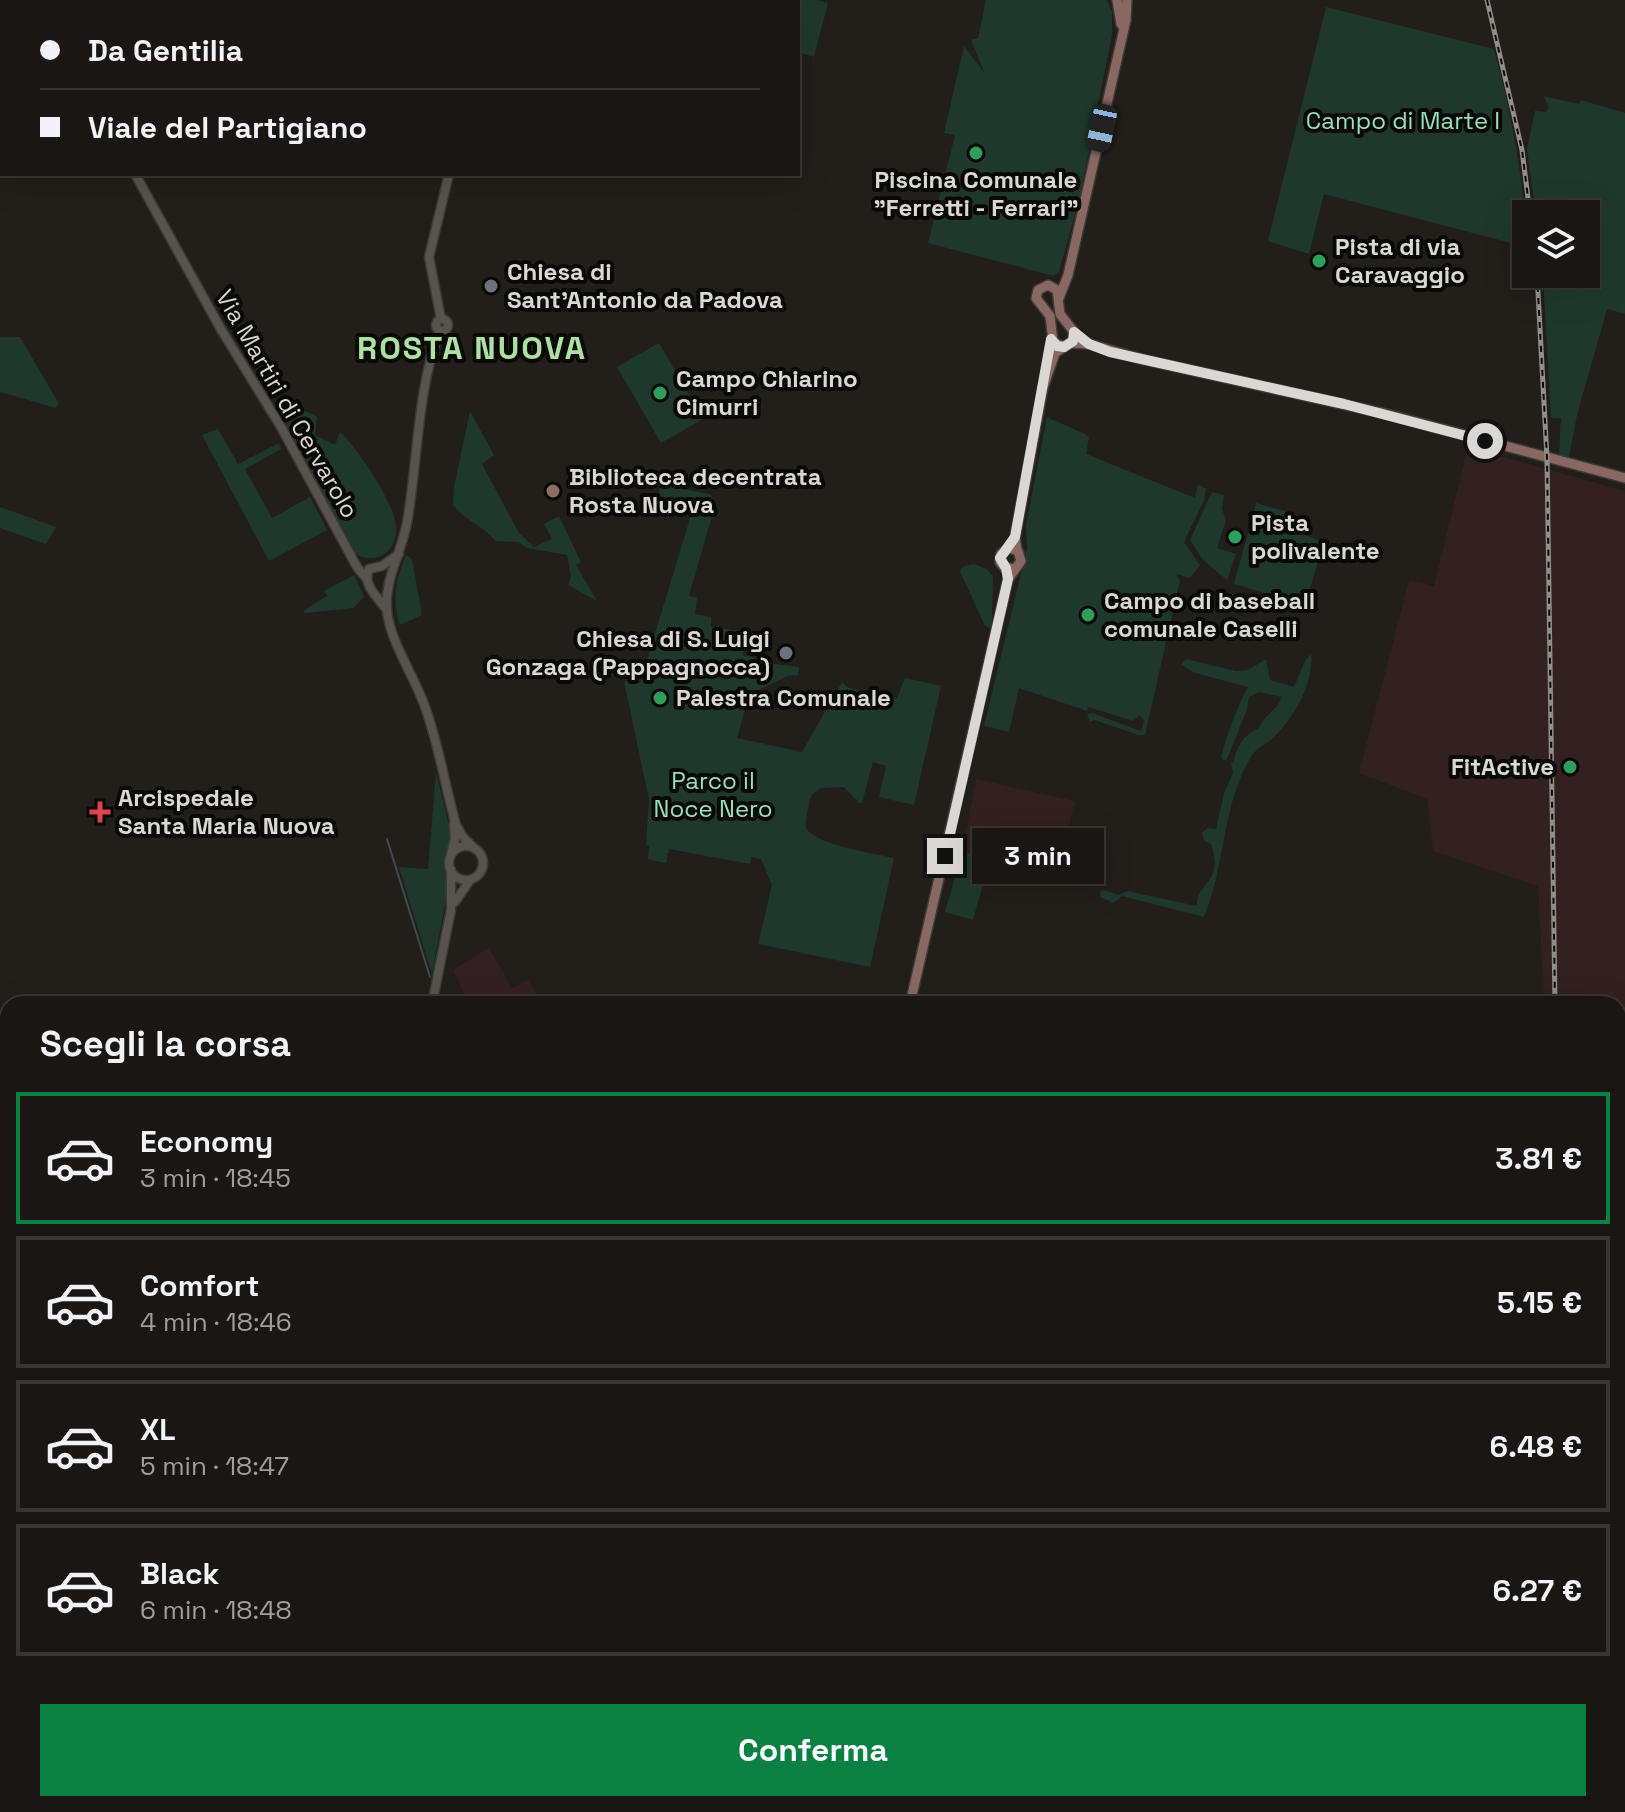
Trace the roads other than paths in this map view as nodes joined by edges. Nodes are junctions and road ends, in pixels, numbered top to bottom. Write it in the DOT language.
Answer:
graph roads {
  1 [pos="1117,0"];
  2 [pos="1127,0"];
  3 [pos="1122,30"];
  4 [pos="136,176"];
  5 [pos="449,176"];
  6 [pos="1069,267"];
  7 [pos="1051,285"];
  8 [pos="1059,298"];
  9 [pos="1074,332"];
  10 [pos="1051,339"];
  11 [pos="1089,344"];
  12 [pos="1068,345"];
  13 [pos="1043,388"];
  14 [pos="1625,478"];
  15 [pos="1013,549"];
  16 [pos="400,554"];
  17 [pos="352,557"];
  18 [pos="378,566"];
  19 [pos="1010,568"];
  20 [pos="391,575"];
  21 [pos="366,578"];
  22 [pos="386,589"];
  23 [pos="374,591"];
  24 [pos="386,610"];
  25 [pos="453,815"];
  26 [pos="475,849"];
  27 [pos="451,855"];
  28 [pos="451,870"];
  29 [pos="470,880"];
  30 [pos="451,910"];
  31 [pos="434,996"];
  32 [pos="912,996"];
  1 -- 3 [label="main road"];
  2 -- 3 [label="main road"];
  3 -- 6 [label="main road"];
  4 -- 17 [label="street, Via Martiri di Cervarolo"];
  5 -- 16 [label="street, Via Martiri di Cervarolo"];
  6 -- 7 [label="main road"];
  6 -- 8 [label="main road"];
  7 -- 8 [label="main road"];
  7 -- 10 [label="main road"];
  8 -- 9 [label="main road"];
  9 -- 11 [label="main road"];
  9 -- 12 [label="main road"];
  10 -- 12 [label="main road"];
  10 -- 13 [label="main road"];
  11 -- 12 [label="main road"];
  11 -- 14 [label="main road"];
  12 -- 13 [label="main road"];
  13 -- 15 [label="main road"];
  15 -- 19 [label="main road"];
  15 -- 19 [label="main road"];
  16 -- 18 [label="street"];
  16 -- 20 [label="street, Via Martiri di Cervarolo"];
  17 -- 18 [label="street"];
  17 -- 21 [label="street, Via Martiri di Cervarolo"];
  18 -- 20 [label="street"];
  18 -- 21 [label="street"];
  19 -- 32 [label="main road"];
  20 -- 22 [label="street, Via Martiri di Cervarolo"];
  21 -- 23 [label="street, Via Martiri di Cervarolo"];
  22 -- 23 [label="street"];
  22 -- 24 [label="street, Via Martiri di Cervarolo"];
  23 -- 24 [label="street, Via Martiri di Cervarolo"];
  24 -- 25 [label="street, Via Martiri di Cervarolo"];
  25 -- 26 [label="street, Via Martiri di Cervarolo"];
  25 -- 27 [label="street, Via Martiri di Cervarolo"];
  26 -- 27 [label="street"];
  26 -- 29 [label="street"];
  27 -- 28 [label="street, Via Martiri di Cervarolo"];
  28 -- 29 [label="street"];
  28 -- 30 [label="street, Via Martiri di Cervarolo"];
  29 -- 30 [label="street"];
  30 -- 31 [label="street"];
}
